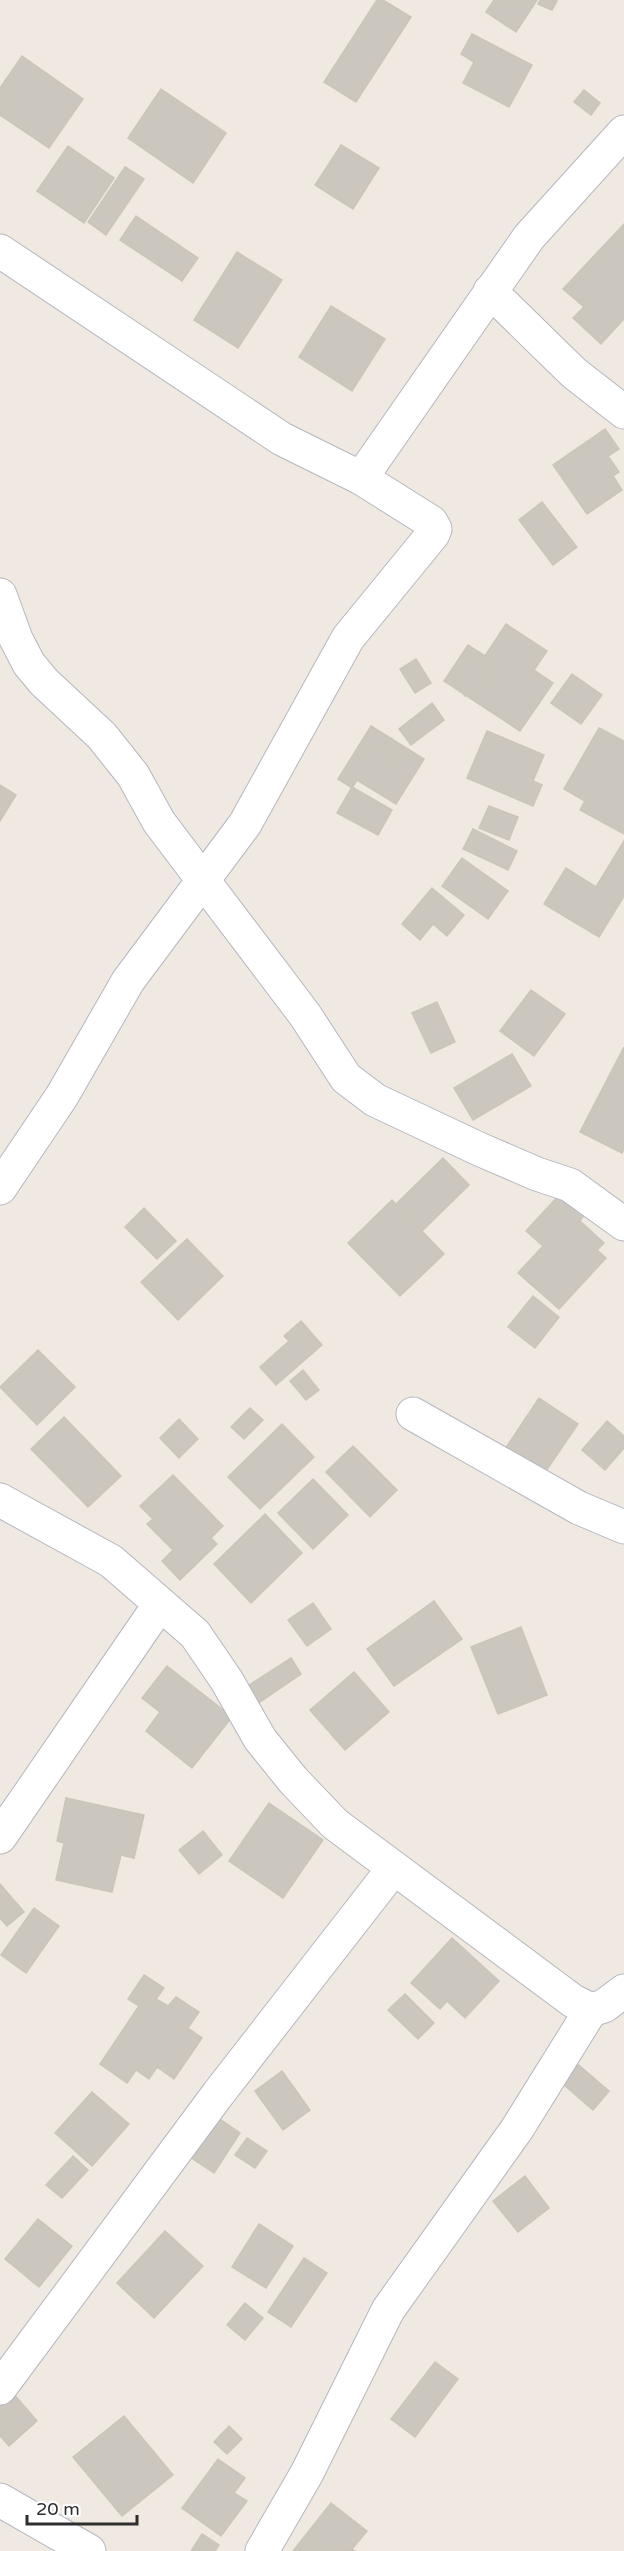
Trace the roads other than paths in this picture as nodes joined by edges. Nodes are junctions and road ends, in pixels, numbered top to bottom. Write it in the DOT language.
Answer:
graph roads {
  1 [pos="624,132"];
  2 [pos="0,251"];
  3 [pos="490,291"];
  4 [pos="624,411"];
  5 [pos="362,478"];
  6 [pos="0,595"];
  7 [pos="204,880"];
  8 [pos="0,1188"];
  9 [pos="624,1224"];
  10 [pos="413,1413"];
  11 [pos="0,1500"];
  12 [pos="624,1527"];
  13 [pos="160,1604"];
  14 [pos="0,1837"];
  15 [pos="393,1869"];
  16 [pos="624,1991"];
  17 [pos="591,2010"];
  18 [pos="0,2388"];
  19 [pos="0,2500"];
  20 [pos="89,2551"];
  21 [pos="262,2551"];
  1 -- 3 [label="street"];
  2 -- 5 [label="street"];
  3 -- 4 [label="street"];
  3 -- 5 [label="street"];
  5 -- 7 [label="street"];
  6 -- 7 [label="street"];
  7 -- 8 [label="street"];
  7 -- 9 [label="street"];
  10 -- 12 [label="street"];
  11 -- 13 [label="street"];
  13 -- 14 [label="street"];
  13 -- 15 [label="street"];
  15 -- 17 [label="street"];
  15 -- 18 [label="street"];
  16 -- 17 [label="street"];
  17 -- 21 [label="street"];
  19 -- 20 [label="street"];
}
